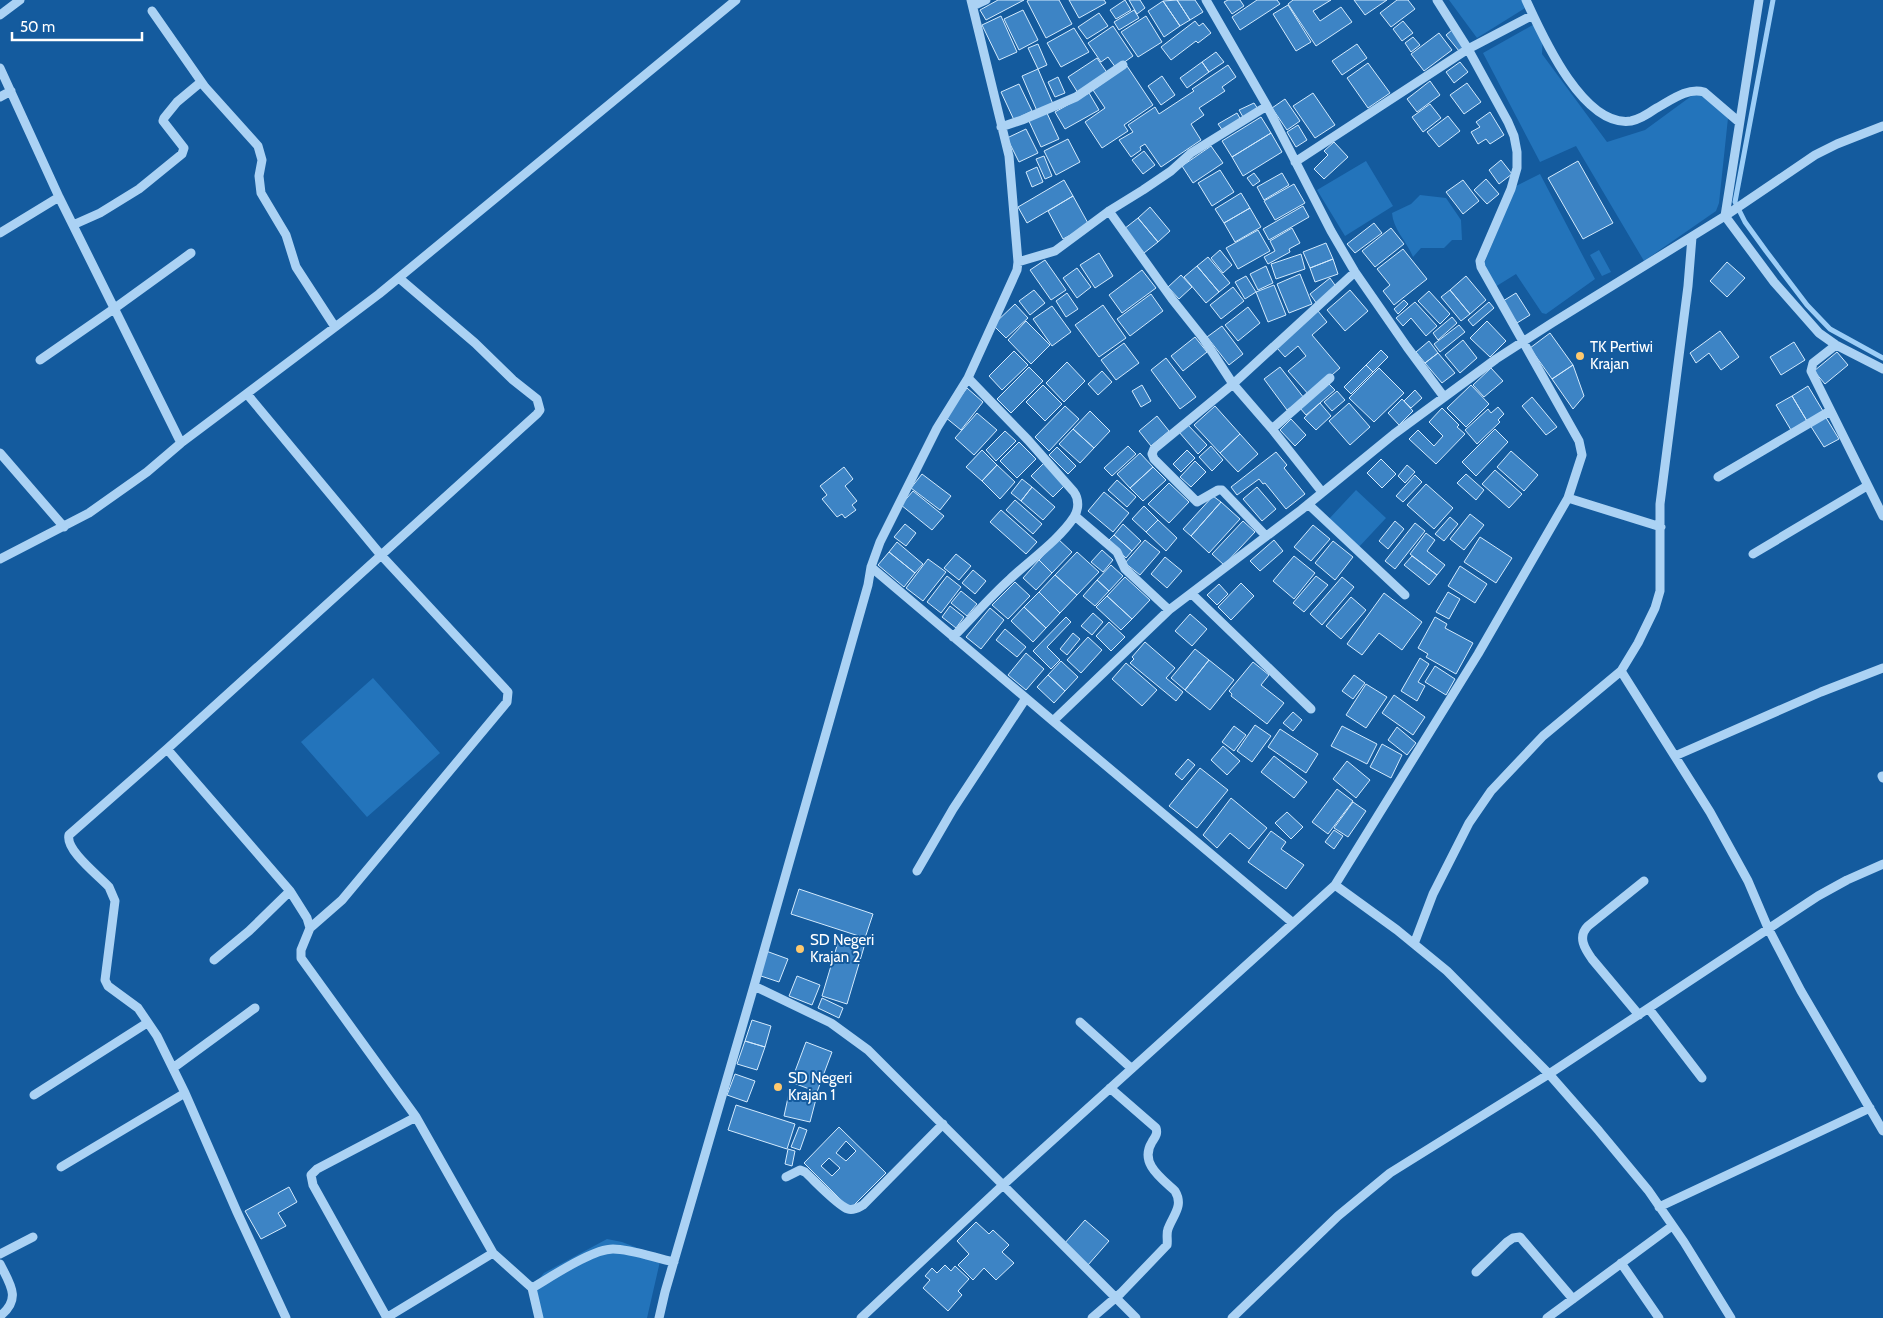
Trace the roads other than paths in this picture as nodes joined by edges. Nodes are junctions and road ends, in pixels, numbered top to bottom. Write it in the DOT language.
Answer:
graph roads {
  1 [pos="20,0"];
  2 [pos="736,0"];
  3 [pos="986,0"];
  4 [pos="1206,0"];
  5 [pos="1437,0"];
  6 [pos="1526,0"];
  7 [pos="1758,0"];
  8 [pos="972,3"];
  9 [pos="152,11"];
  10 [pos="1533,14"];
  11 [pos="0,15"];
  12 [pos="1468,49"];
  13 [pos="1123,65"];
  14 [pos="0,68"];
  15 [pos="201,82"];
  16 [pos="11,91"];
  17 [pos="0,97"];
  18 [pos="1267,106"];
  19 [pos="1739,122"];
  20 [pos="1883,126"];
  21 [pos="1001,127"];
  22 [pos="1295,162"];
  23 [pos="59,197"];
  24 [pos="1109,211"];
  25 [pos="1728,214"];
  26 [pos="73,225"];
  27 [pos="0,233"];
  28 [pos="1692,237"];
  29 [pos="191,253"];
  30 [pos="1018,262"];
  31 [pos="1355,272"];
  32 [pos="399,278"];
  33 [pos="115,308"];
  34 [pos="335,327"];
  35 [pos="1524,341"];
  36 [pos="1836,345"];
  37 [pos="40,360"];
  38 [pos="1883,369"];
  39 [pos="968,378"];
  40 [pos="1330,378"];
  41 [pos="1233,384"];
  42 [pos="247,394"];
  43 [pos="1444,397"];
  44 [pos="1830,411"];
  45 [pos="1272,429"];
  46 [pos="181,443"];
  47 [pos="0,453"];
  48 [pos="1718,477"];
  49 [pos="1867,486"];
  50 [pos="1322,492"];
  51 [pos="1568,498"];
  52 [pos="1308,504"];
  53 [pos="1076,516"];
  54 [pos="1883,516"];
  55 [pos="64,527"];
  56 [pos="1661,527"];
  57 [pos="1266,536"];
  58 [pos="380,554"];
  59 [pos="1753,554"];
  60 [pos="0,559"];
  61 [pos="872,567"];
  62 [pos="1192,594"];
  63 [pos="1405,595"];
  64 [pos="1169,610"];
  65 [pos="952,637"];
  66 [pos="1883,668"];
  67 [pos="1621,671"];
  68 [pos="1026,698"];
  69 [pos="1311,709"];
  70 [pos="1053,720"];
  71 [pos="167,749"];
  72 [pos="1675,756"];
  73 [pos="1883,864"];
  74 [pos="917,870"];
  75 [pos="1644,881"];
  76 [pos="1335,886"];
  77 [pos="290,891"];
  78 [pos="1293,923"];
  79 [pos="310,928"];
  80 [pos="1768,928"];
  81 [pos="1414,944"];
  82 [pos="214,960"];
  83 [pos="754,986"];
  84 [pos="255,1008"];
  85 [pos="1649,1009"];
  86 [pos="1639,1015"];
  87 [pos="1080,1022"];
  88 [pos="148,1023"];
  89 [pos="173,1068"];
  90 [pos="1132,1068"];
  91 [pos="1549,1074"];
  92 [pos="1702,1078"];
  93 [pos="1110,1088"];
  94 [pos="185,1093"];
  95 [pos="34,1095"];
  96 [pos="1870,1108"];
  97 [pos="416,1117"];
  98 [pos="943,1124"];
  99 [pos="1883,1131"];
  100 [pos="61,1167"];
  101 [pos="786,1177"];
  102 [pos="1003,1185"];
  103 [pos="1659,1207"];
  104 [pos="1672,1226"];
  105 [pos="33,1237"];
  106 [pos="493,1253"];
  107 [pos="0,1254"];
  108 [pos="674,1262"];
  109 [pos="1622,1263"];
  110 [pos="0,1264"];
  111 [pos="1476,1272"];
  112 [pos="532,1288"];
  113 [pos="1115,1298"];
  114 [pos="1573,1299"];
  115 [pos="0,1316"];
  116 [pos="286,1318"];
  117 [pos="386,1318"];
  118 [pos="540,1318"];
  119 [pos="659,1318"];
  120 [pos="861,1318"];
  121 [pos="1092,1318"];
  122 [pos="1136,1318"];
  123 [pos="1232,1318"];
  124 [pos="1547,1318"];
  125 [pos="1659,1318"];
  126 [pos="1731,1318"];
  1 -- 11 [label="street"];
  2 -- 32 [label="street"];
  3 -- 8 [label="street"];
  4 -- 18 [label="street"];
  5 -- 12 [label="street"];
  6 -- 10 [label="street"];
  7 -- 19 [label="street"];
  8 -- 21 [label="street"];
  9 -- 15 [label="street"];
  10 -- 12 [label="street"];
  10 -- 19 [label="street"];
  12 -- 22 [label="street"];
  12 -- 35 [label="street"];
  13 -- 21 [label="street"];
  14 -- 16 [label="street"];
  15 -- 26 [label="street"];
  15 -- 34 [label="street"];
  16 -- 17 [label="street"];
  16 -- 23 [label="street"];
  18 -- 22 [label="street"];
  18 -- 24 [label="street"];
  19 -- 25 [label="street"];
  20 -- 25 [label="street"];
  21 -- 30 [label="street"];
  22 -- 31 [label="street"];
  23 -- 26 [label="street"];
  23 -- 27 [label="street"];
  24 -- 30 [label="street"];
  24 -- 41 [label="street"];
  25 -- 28 [label="street"];
  25 -- 36 [label="street"];
  26 -- 33 [label="street"];
  28 -- 35 [label="street"];
  28 -- 56 [label="street"];
  29 -- 33 [label="street"];
  30 -- 39 [label="street"];
  31 -- 41 [label="street"];
  31 -- 43 [label="street"];
  32 -- 34 [label="street"];
  32 -- 58 [label="street"];
  33 -- 37 [label="street"];
  33 -- 46 [label="street"];
  34 -- 42 [label="street"];
  35 -- 43 [label="street"];
  35 -- 51 [label="street"];
  36 -- 38 [label="street"];
  36 -- 44 [label="street"];
  39 -- 53 [label="street"];
  39 -- 61 [label="street"];
  40 -- 45 [label="street"];
  41 -- 45 [label="street"];
  41 -- 57 [label="street"];
  42 -- 46 [label="street"];
  42 -- 58 [label="street"];
  43 -- 50 [label="street"];
  44 -- 48 [label="street"];
  44 -- 49 [label="street"];
  45 -- 50 [label="street"];
  46 -- 55 [label="street"];
  47 -- 55 [label="street"];
  49 -- 54 [label="street"];
  49 -- 59 [label="street"];
  50 -- 52 [label="street"];
  51 -- 56 [label="street"];
  51 -- 76 [label="street"];
  52 -- 57 [label="street"];
  52 -- 63 [label="street"];
  53 -- 64 [label="street"];
  53 -- 65 [label="street"];
  55 -- 60 [label="street"];
  56 -- 67 [label="street"];
  57 -- 62 [label="street"];
  58 -- 71 [label="street"];
  58 -- 79 [label="street"];
  61 -- 65 [label="street"];
  61 -- 83 [label="street"];
  62 -- 64 [label="street"];
  62 -- 69 [label="street"];
  64 -- 70 [label="street"];
  65 -- 68 [label="street"];
  66 -- 72 [label="street"];
  67 -- 72 [label="street"];
  67 -- 81 [label="street"];
  68 -- 70 [label="street"];
  68 -- 74 [label="street"];
  70 -- 78 [label="street"];
  71 -- 77 [label="street"];
  71 -- 88 [label="street"];
  72 -- 80 [label="street"];
  73 -- 80 [label="street"];
  75 -- 86 [label="street"];
  76 -- 78 [label="street"];
  76 -- 81 [label="street"];
  77 -- 79 [label="street"];
  77 -- 82 [label="street"];
  78 -- 90 [label="street"];
  79 -- 97 [label="street"];
  80 -- 85 [label="street"];
  80 -- 96 [label="street"];
  81 -- 91 [label="street"];
  83 -- 98 [label="street"];
  83 -- 108 [label="street"];
  84 -- 89 [label="street"];
  85 -- 86 [label="street"];
  85 -- 92 [label="street"];
  86 -- 91 [label="street"];
  87 -- 90 [label="street"];
  88 -- 89 [label="street"];
  88 -- 95 [label="street"];
  89 -- 94 [label="street"];
  90 -- 93 [label="street"];
  91 -- 103 [label="street"];
  91 -- 123 [label="street"];
  93 -- 102 [label="street"];
  93 -- 113 [label="street"];
  94 -- 100 [label="street"];
  94 -- 116 [label="street"];
  96 -- 99 [label="street"];
  96 -- 103 [label="street"];
  97 -- 106 [label="street"];
  97 -- 117 [label="street"];
  98 -- 101 [label="street"];
  98 -- 102 [label="street"];
  102 -- 113 [label="street"];
  102 -- 120 [label="street"];
  103 -- 104 [label="street"];
  104 -- 109 [label="street"];
  104 -- 126 [label="street"];
  105 -- 107 [label="street"];
  106 -- 112 [label="street"];
  106 -- 117 [label="street"];
  108 -- 112 [label="street"];
  108 -- 119 [label="street"];
  109 -- 114 [label="street"];
  109 -- 125 [label="street"];
  110 -- 115 [label="street"];
  111 -- 114 [label="street"];
  112 -- 118 [label="street"];
  113 -- 121 [label="street"];
  113 -- 122 [label="street"];
  114 -- 124 [label="street"];
}
